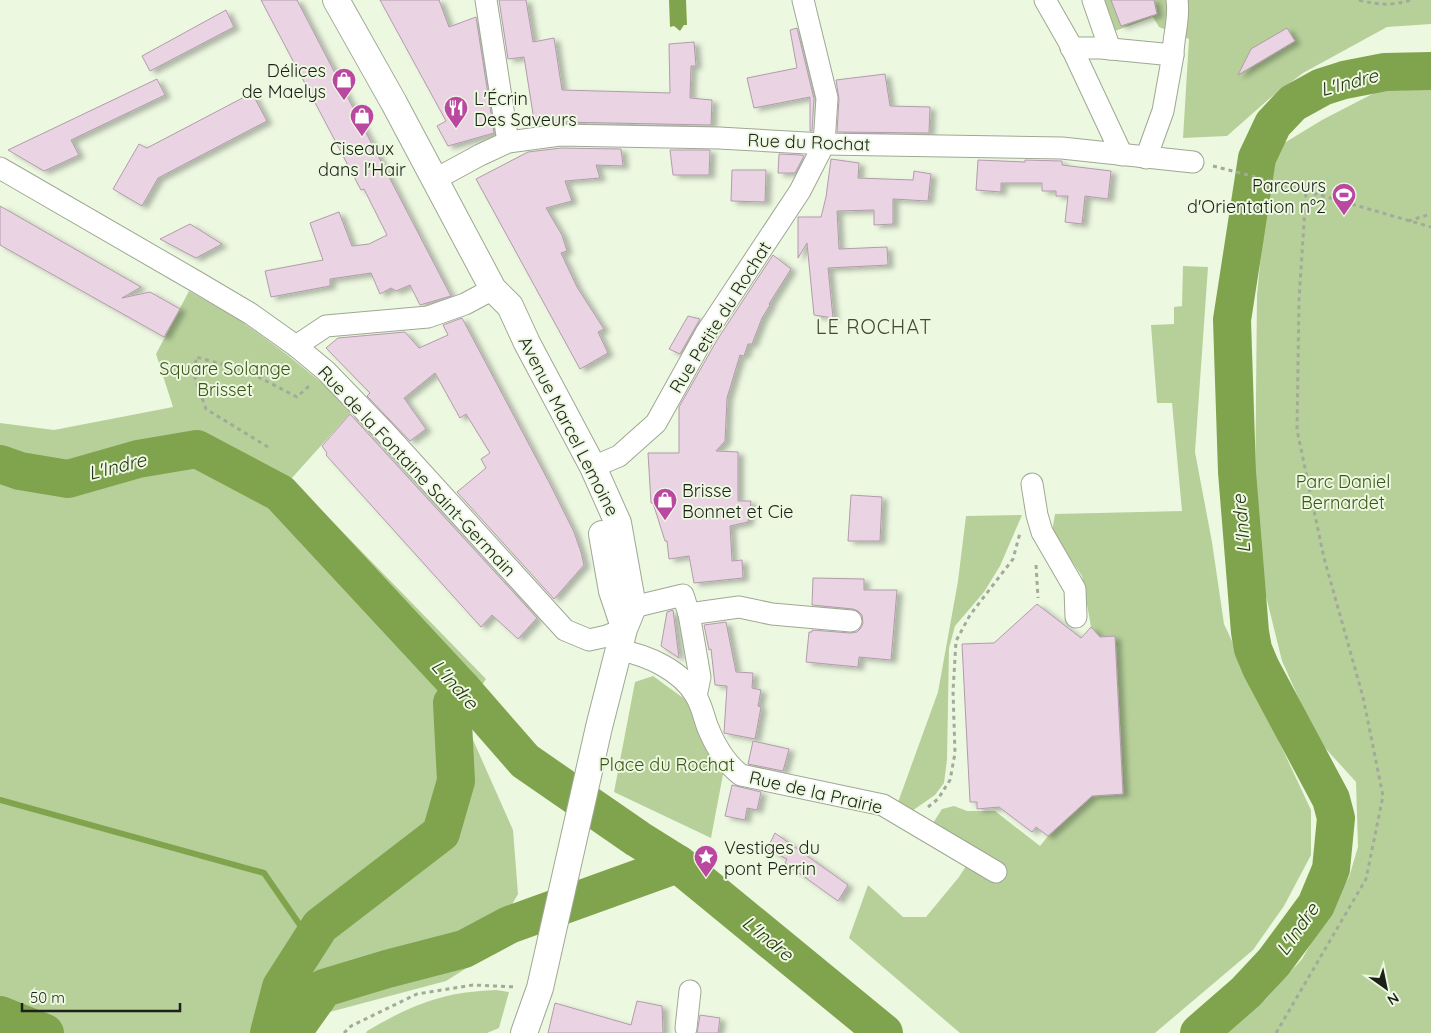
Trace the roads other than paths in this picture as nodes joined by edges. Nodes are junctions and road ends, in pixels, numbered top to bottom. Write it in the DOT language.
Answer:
graph roads {
  1 [pos="336,0"];
  2 [pos="486,0"];
  3 [pos="803,0"];
  4 [pos="1045,0"];
  5 [pos="1093,0"];
  6 [pos="1180,3"];
  7 [pos="1072,48"];
  8 [pos="1110,49"];
  9 [pos="1173,55"];
  10 [pos="508,142"];
  11 [pos="824,144"];
  12 [pos="1122,155"];
  13 [pos="1146,158"];
  14 [pos="1193,162"];
  15 [pos="0,168"];
  16 [pos="434,180"];
  17 [pos="493,289"];
  18 [pos="296,346"];
  19 [pos="593,467"];
  20 [pos="1032,484"];
  21 [pos="690,614"];
  22 [pos="1076,617"];
  23 [pos="851,622"];
  24 [pos="626,629"];
  25 [pos="696,696"];
  26 [pos="996,872"];
  27 [pos="690,991"];
  28 [pos="686,1028"];
  29 [pos="524,1033"];
  1 -- 16 [label="main road, Avenue Marcel Lemoine"];
  2 -- 10 [label="street"];
  3 -- 11 [label="street"];
  4 -- 7 [label="street"];
  5 -- 8 [label="street"];
  6 -- 9 [label="street"];
  7 -- 8 [label="street"];
  7 -- 12 [label="street"];
  8 -- 9 [label="street"];
  9 -- 13 [label="street"];
  10 -- 11 [label="street, Rue du Rochat"];
  10 -- 16 [label="street, Rue du Rochat"];
  11 -- 12 [label="street, Rue du Rochat"];
  11 -- 19 [label="street, Rue Petite du Rochat"];
  12 -- 13 [label="street, Rue du Rochat"];
  13 -- 14 [label="street, Rue du Rochat"];
  15 -- 18 [label="street, Rue de la Fontaine Saint-Germain"];
  16 -- 17 [label="main road, Avenue Marcel Lemoine"];
  17 -- 18 [label="street"];
  17 -- 19 [label="main road, Avenue Marcel Lemoine"];
  17 -- 24 [label="main road, Avenue Marcel Lemoine"];
  18 -- 24 [label="street, Rue de la Fontaine Saint-Germain"];
  19 -- 24 [label="main road, Avenue Marcel Lemoine"];
  20 -- 22 [label="street"];
  21 -- 23 [label="street"];
  21 -- 24 [label="street, Rue de la Prairie"];
  21 -- 25 [label="street, Rue de la Prairie"];
  24 -- 25 [label="street, Rue de la Prairie"];
  24 -- 29 [label="main road, Avenue Marcel Lemoine"];
  25 -- 26 [label="street, Rue de la Prairie"];
  27 -- 28 [label="street"];
}
